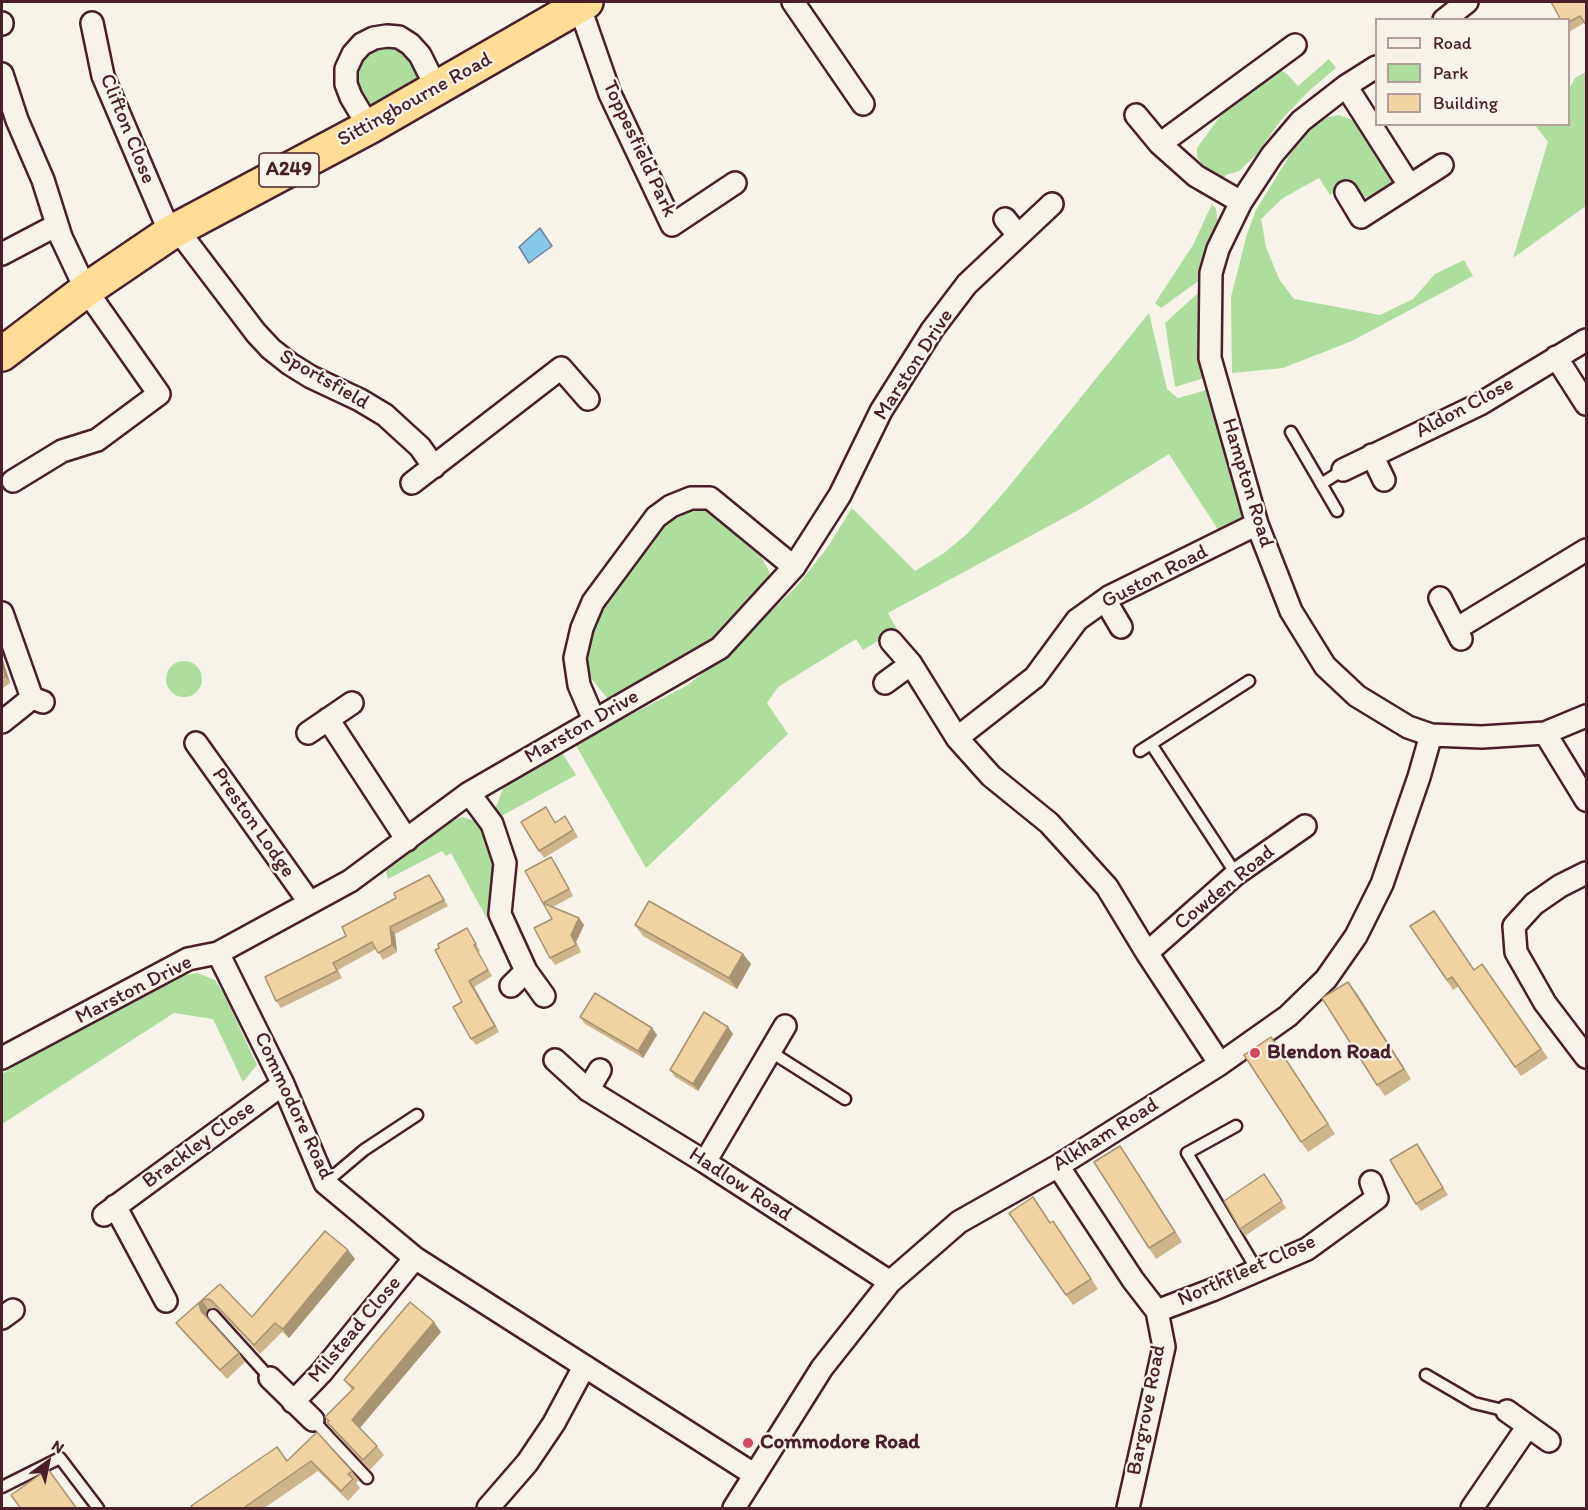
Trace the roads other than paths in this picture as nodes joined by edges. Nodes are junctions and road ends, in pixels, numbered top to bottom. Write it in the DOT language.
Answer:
graph roads {
  1 [pos="793,2"];
  2 [pos="1467,2"];
  3 [pos="582,3"];
  4 [pos="1447,18"];
  5 [pos="92,23"];
  6 [pos="1290,55"];
  7 [pos="1375,68"];
  8 [pos="2,74"];
  9 [pos="1346,86"];
  10 [pos="437,89"];
  11 [pos="863,104"];
  12 [pos="1136,115"];
  13 [pos="9,124"];
  14 [pos="369,127"];
  15 [pos="1160,144"];
  16 [pos="1442,165"];
  17 [pos="735,183"];
  18 [pos="1409,185"];
  19 [pos="1347,192"];
  20 [pos="1240,202"];
  21 [pos="1052,204"];
  22 [pos="57,225"];
  23 [pos="174,231"];
  24 [pos="2,254"];
  25 [pos="86,290"];
  26 [pos="1587,340"];
  27 [pos="2,354"];
  28 [pos="1556,357"];
  29 [pos="588,399"];
  30 [pos="1587,404"];
  31 [pos="1291,432"];
  32 [pos="1372,455"];
  33 [pos="434,467"];
  34 [pos="1343,470"];
  35 [pos="1384,480"];
  36 [pos="13,481"];
  37 [pos="412,483"];
  38 [pos="1322,484"];
  39 [pos="1337,511"];
  40 [pos="1257,524"];
  41 [pos="1587,550"];
  42 [pos="795,567"];
  43 [pos="1440,598"];
  44 [pos="1106,600"];
  45 [pos="2,613"];
  46 [pos="1121,627"];
  47 [pos="891,641"];
  48 [pos="911,664"];
  49 [pos="1249,681"];
  50 [pos="885,683"];
  51 [pos="352,703"];
  52 [pos="1587,716"];
  53 [pos="328,719"];
  54 [pos="594,720"];
  55 [pos="2,722"];
  56 [pos="308,733"];
  57 [pos="1545,733"];
  58 [pos="1431,735"];
  59 [pos="957,738"];
  60 [pos="196,742"];
  61 [pos="1151,744"];
  62 [pos="1140,751"];
  63 [pos="469,793"];
  64 [pos="1587,800"];
  65 [pos="1305,826"];
  66 [pos="407,840"];
  67 [pos="1587,873"];
  68 [pos="1236,874"];
  69 [pos="310,903"];
  70 [pos="218,953"];
  71 [pos="1147,953"];
  72 [pos="526,971"];
  73 [pos="511,986"];
  74 [pos="543,996"];
  75 [pos="785,1026"];
  76 [pos="771,1052"];
  77 [pos="2,1058"];
  78 [pos="1587,1058"];
  79 [pos="555,1060"];
  80 [pos="1220,1064"];
  81 [pos="600,1070"];
  82 [pos="283,1084"];
  83 [pos="588,1090"];
  84 [pos="845,1099"];
  85 [pos="417,1115"];
  86 [pos="1236,1126"];
  87 [pos="705,1162"];
  88 [pos="1058,1166"];
  89 [pos="1371,1182"];
  90 [pos="325,1183"];
  91 [pos="416,1258"];
  92 [pos="1257,1270"];
  93 [pos="890,1282"];
  94 [pos="166,1301"];
  95 [pos="1157,1311"];
  96 [pos="213,1315"];
  97 [pos="584,1367"];
  98 [pos="1426,1375"];
  99 [pos="270,1378"];
  100 [pos="293,1402"];
  101 [pos="1507,1411"];
  102 [pos="313,1420"];
  103 [pos="1528,1426"];
  104 [pos="1549,1441"];
  105 [pos="755,1475"];
  106 [pos="367,1478"];
  107 [pos="2,1487"];
  108 [pos="98,1509"];
  109 [pos="488,1509"];
  110 [pos="734,1509"];
  111 [pos="1128,1509"];
  112 [pos="1472,1509"];
  1 -- 11 [label="street"];
  2 -- 4 [label="street"];
  3 -- 10 [label="highway, Sittingbourne Road / A249"];
  3 -- 17 [label="street, Toppesfield Park"];
  5 -- 23 [label="street, Clifton Close"];
  6 -- 15 [label="street"];
  7 -- 9 [label="street, Hampton Road"];
  8 -- 13 [label="street"];
  9 -- 18 [label="street"];
  9 -- 20 [label="street, Hampton Road"];
  10 -- 14 [label="highway, Sittingbourne Road / A249"];
  10 -- 14 [label="street"];
  12 -- 15 [label="street"];
  13 -- 22 [label="street"];
  14 -- 23 [label="highway, Sittingbourne Road / A249"];
  15 -- 20 [label="street"];
  16 -- 18 [label="street"];
  18 -- 19 [label="street"];
  20 -- 40 [label="street, Hampton Road"];
  21 -- 42 [label="street, Marston Drive"];
  22 -- 24 [label="street"];
  22 -- 25 [label="street"];
  23 -- 25 [label="highway, Sittingbourne Road / A249"];
  23 -- 33 [label="street, Sportsfield"];
  25 -- 27 [label="highway, Sittingbourne Road / A249"];
  25 -- 36 [label="street"];
  26 -- 28 [label="street, Aldon Close"];
  28 -- 30 [label="street"];
  28 -- 32 [label="street, Aldon Close"];
  29 -- 33 [label="street"];
  31 -- 38 [label="lane"];
  32 -- 34 [label="street, Aldon Close"];
  32 -- 35 [label="street"];
  33 -- 37 [label="street"];
  34 -- 38 [label="lane"];
  38 -- 39 [label="lane"];
  40 -- 44 [label="street, Guston Road"];
  40 -- 58 [label="street, Hampton Road"];
  41 -- 43 [label="street"];
  42 -- 54 [label="street, Marston Drive"];
  42 -- 54 [label="street"];
  44 -- 46 [label="street"];
  44 -- 59 [label="street, Guston Road"];
  45 -- 55 [label="street"];
  47 -- 48 [label="street"];
  48 -- 50 [label="street"];
  48 -- 59 [label="street"];
  49 -- 61 [label="lane"];
  51 -- 53 [label="street"];
  52 -- 57 [label="street, Hampton Road"];
  53 -- 56 [label="street"];
  53 -- 66 [label="street"];
  54 -- 63 [label="street, Marston Drive"];
  57 -- 58 [label="street, Hampton Road"];
  57 -- 64 [label="street"];
  58 -- 80 [label="street, Alkham Road"];
  59 -- 71 [label="street"];
  60 -- 69 [label="street, Preston Lodge"];
  61 -- 62 [label="lane"];
  61 -- 68 [label="lane"];
  63 -- 66 [label="street, Marston Drive"];
  63 -- 72 [label="street"];
  65 -- 68 [label="street, Cowden Road"];
  66 -- 69 [label="street, Marston Drive"];
  67 -- 78 [label="street"];
  68 -- 71 [label="street, Cowden Road"];
  69 -- 70 [label="street, Marston Drive"];
  70 -- 77 [label="street, Marston Drive"];
  70 -- 82 [label="street, Commodore Road"];
  71 -- 80 [label="street"];
  72 -- 73 [label="street"];
  72 -- 74 [label="street"];
  75 -- 76 [label="street"];
  76 -- 84 [label="lane"];
  76 -- 87 [label="street"];
  79 -- 83 [label="street, Hadlow Road"];
  80 -- 88 [label="street, Alkham Road"];
  81 -- 83 [label="street"];
  82 -- 90 [label="street, Commodore Road"];
  82 -- 94 [label="street, Brackley Close"];
  83 -- 87 [label="street, Hadlow Road"];
  85 -- 90 [label="lane"];
  86 -- 92 [label="lane"];
  87 -- 93 [label="street, Hadlow Road"];
  88 -- 93 [label="street, Alkham Road"];
  88 -- 95 [label="street, Northfleet Close"];
  89 -- 92 [label="street, Northfleet Close"];
  90 -- 91 [label="street, Commodore Road"];
  91 -- 97 [label="street, Commodore Road"];
  91 -- 100 [label="street, Milstead Close"];
  92 -- 95 [label="street, Northfleet Close"];
  93 -- 105 [label="street, Alkham Road"];
  95 -- 111 [label="street, Bargrove Road"];
  96 -- 99 [label="lane"];
  97 -- 105 [label="street, Commodore Road"];
  97 -- 109 [label="street"];
  98 -- 101 [label="lane"];
  99 -- 100 [label="street, Milstead Close"];
  100 -- 102 [label="street, Milstead Close"];
  101 -- 103 [label="street"];
  102 -- 106 [label="lane"];
  103 -- 104 [label="street"];
  103 -- 112 [label="street"];
  105 -- 110 [label="street, Alkham Road"];
  107 -- 108 [label="lane"];
}
